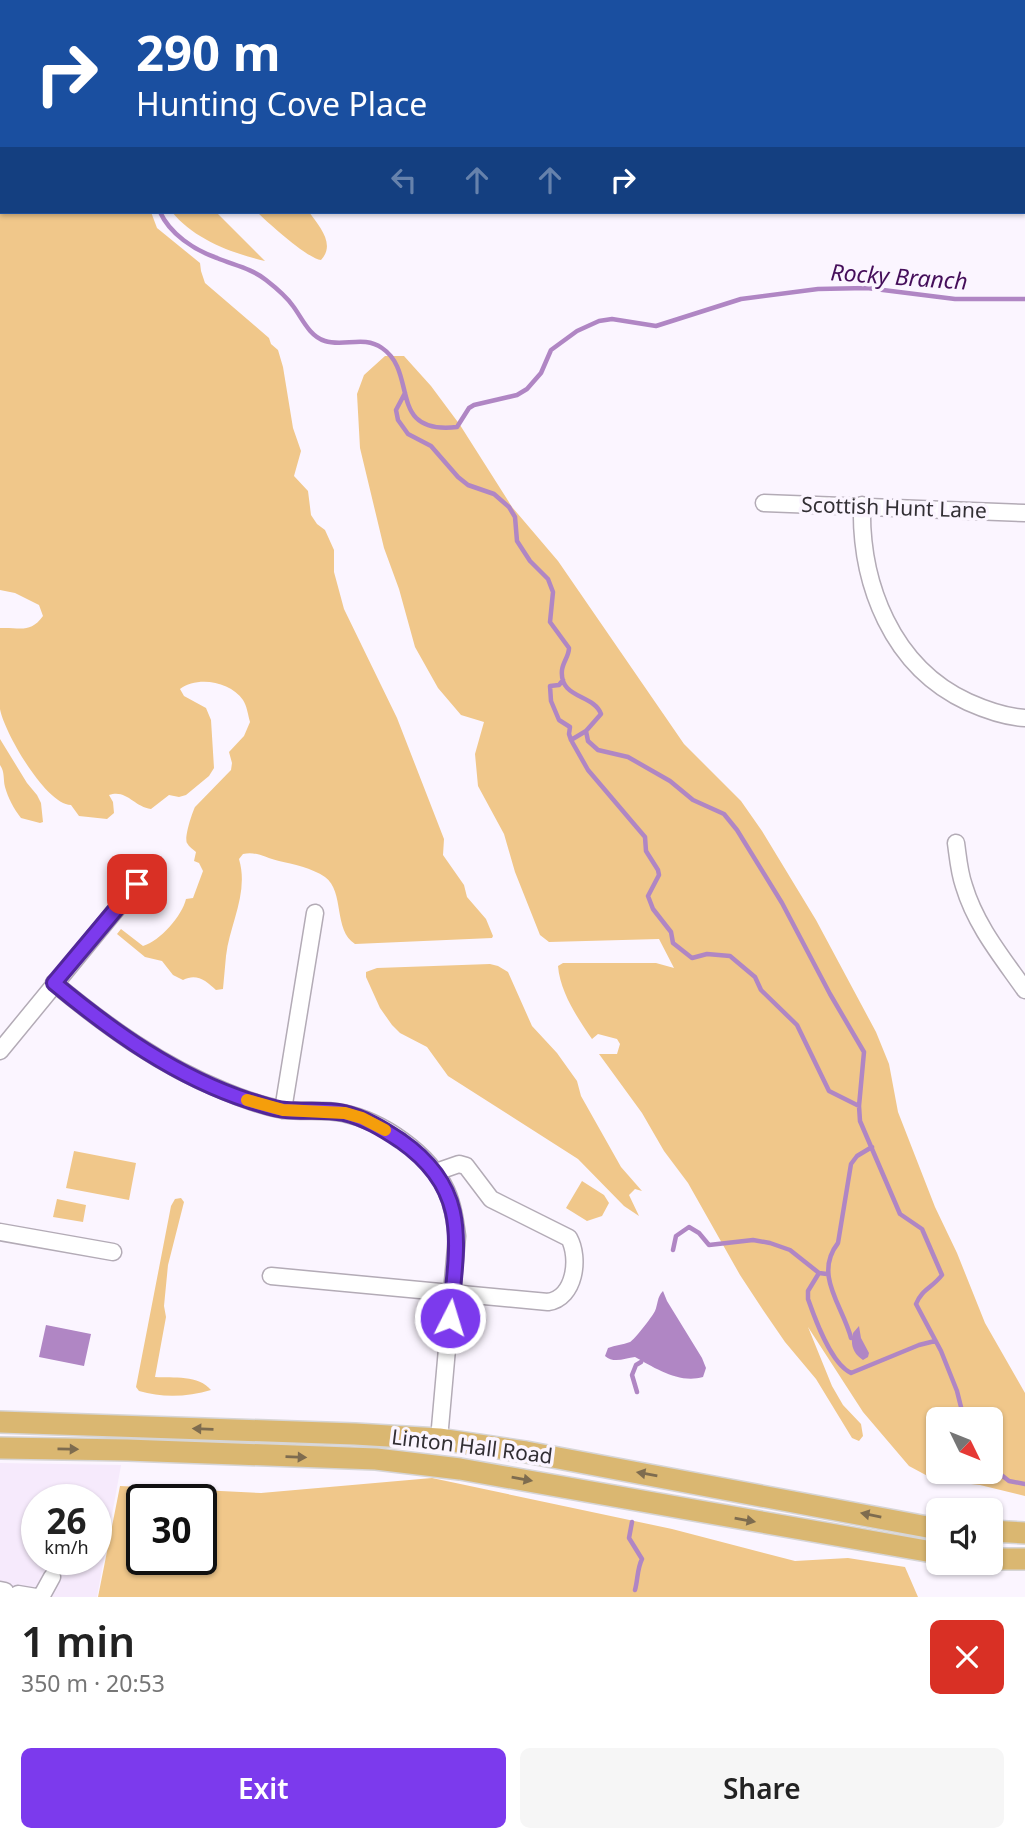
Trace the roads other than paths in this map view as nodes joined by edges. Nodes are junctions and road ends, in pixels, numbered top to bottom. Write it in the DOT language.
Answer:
graph roads {
  1 [pos="764,503"];
  2 [pos="862,505"];
  3 [pos="1025,513"];
  4 [pos="1025,718"];
  5 [pos="956,843"];
  6 [pos="137,884"];
  7 [pos="315,913"];
  8 [pos="54,983"];
  9 [pos="1025,990"];
  10 [pos="0,1051"];
  11 [pos="283,1110"];
  12 [pos="436,1172"];
  13 [pos="0,1232"];
  14 [pos="113,1252"];
  15 [pos="271,1276"];
  16 [pos="452,1292"];
  17 [pos="0,1422"];
  18 [pos="439,1440"];
  19 [pos="0,1448"];
  20 [pos="926,1527"];
  21 [pos="1003,1532"];
  22 [pos="1025,1533"];
  23 [pos="926,1551"];
  24 [pos="1003,1559"];
  25 [pos="1025,1559"];
  26 [pos="52,1577"];
  27 [pos="8,1592"];
  28 [pos="36,1597"];
  29 [pos="41,1597"];
  1 -- 2 [label="street, Scottish Hunt Lane"];
  2 -- 3 [label="street, Scottish Hunt Lane"];
  2 -- 4 [label="street"];
  5 -- 9 [label="street"];
  6 -- 8 [label="street"];
  7 -- 11 [label="street"];
  8 -- 10 [label="street"];
  8 -- 11 [label="street"];
  11 -- 12 [label="street"];
  12 -- 16 [label="street"];
  12 -- 16 [label="street"];
  13 -- 14 [label="street"];
  15 -- 16 [label="street"];
  16 -- 18 [label="street"];
  18 -- 17 [label="main road, Linton Hall Road, one-way"];
  20 -- 18 [label="main road, Linton Hall Road, one-way"];
  19 -- 23 [label="main road, Linton Hall Road, one-way"];
  21 -- 22 [label="main road"];
  24 -- 25 [label="main road"];
  26 -- 29 [label="street"];
  27 -- 28 [label="street"];
}
